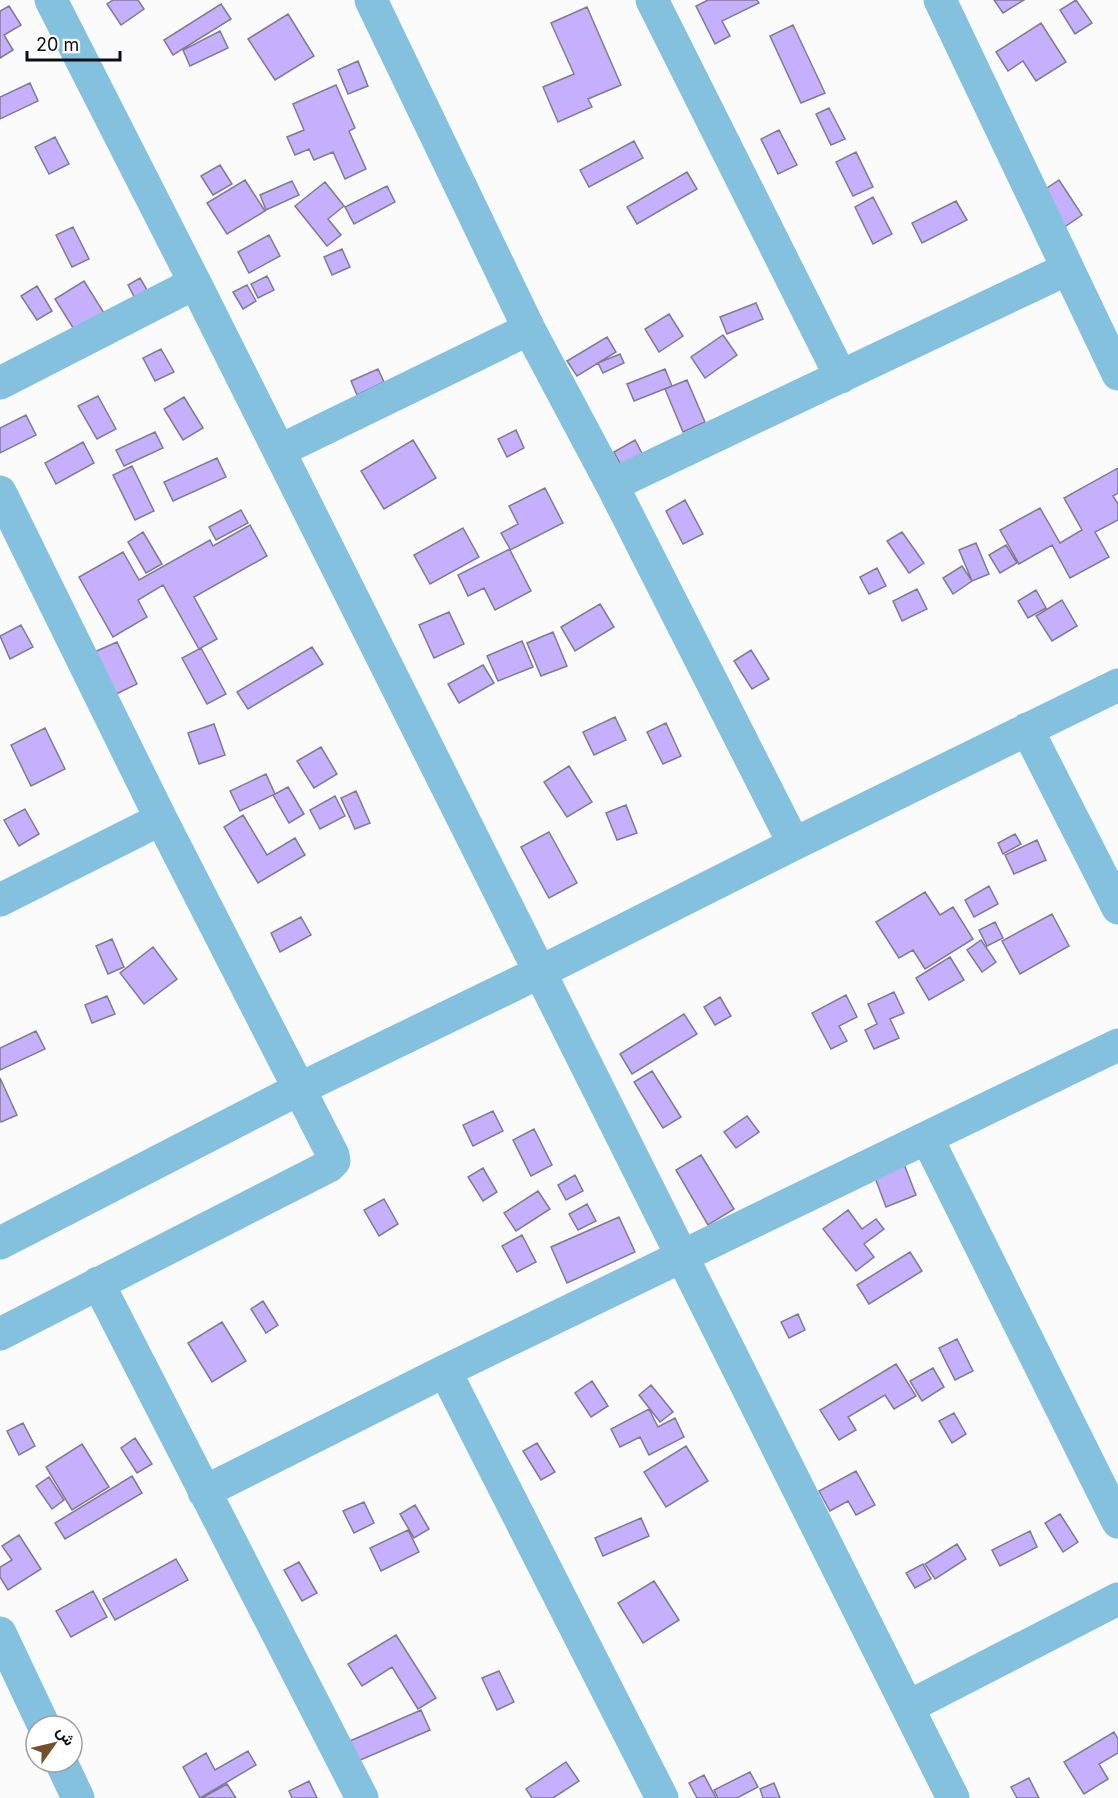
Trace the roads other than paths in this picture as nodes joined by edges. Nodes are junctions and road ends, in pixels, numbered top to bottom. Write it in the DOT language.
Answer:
graph roads {
  1 [pos="51,0"];
  2 [pos="371,0"];
  3 [pos="652,0"];
  4 [pos="940,0"];
  5 [pos="1067,269"];
  6 [pos="195,283"];
  7 [pos="529,329"];
  8 [pos="1118,374"];
  9 [pos="841,377"];
  10 [pos="0,383"];
  11 [pos="279,451"];
  12 [pos="612,485"];
  13 [pos="0,492"];
  14 [pos="1118,685"];
  15 [pos="1028,729"];
  16 [pos="161,819"];
  17 [pos="794,844"];
  18 [pos="0,900"];
  19 [pos="1118,908"];
  20 [pos="540,972"];
  21 [pos="1118,1045"];
  22 [pos="299,1089"];
  23 [pos="927,1138"];
  24 [pos="0,1243"];
  25 [pos="682,1255"];
  26 [pos="98,1283"];
  27 [pos="0,1334"];
  28 [pos="445,1371"];
  29 [pos="204,1492"];
  30 [pos="1118,1522"];
  31 [pos="1118,1599"];
  32 [pos="0,1634"];
  33 [pos="908,1707"];
  34 [pos="38,1714"];
  35 [pos="67,1774"];
  36 [pos="78,1798"];
  37 [pos="362,1798"];
  38 [pos="662,1798"];
  39 [pos="953,1798"];
  1 -- 6 [label="street"];
  2 -- 7 [label="street"];
  3 -- 9 [label="street"];
  4 -- 5 [label="street"];
  5 -- 8 [label="street"];
  5 -- 9 [label="street"];
  6 -- 10 [label="street"];
  6 -- 11 [label="street"];
  7 -- 11 [label="street"];
  7 -- 12 [label="street"];
  9 -- 12 [label="street"];
  11 -- 20 [label="street"];
  12 -- 17 [label="street"];
  13 -- 16 [label="street"];
  14 -- 15 [label="street"];
  15 -- 17 [label="street"];
  15 -- 19 [label="street"];
  16 -- 18 [label="street"];
  16 -- 22 [label="street"];
  17 -- 20 [label="street"];
  20 -- 22 [label="street"];
  20 -- 25 [label="street"];
  21 -- 23 [label="street"];
  22 -- 24 [label="street"];
  22 -- 26 [label="street"];
  23 -- 25 [label="street"];
  23 -- 30 [label="street"];
  25 -- 28 [label="street"];
  25 -- 33 [label="street"];
  26 -- 27 [label="street"];
  26 -- 29 [label="street"];
  28 -- 29 [label="street"];
  28 -- 38 [label="street"];
  29 -- 37 [label="street"];
  31 -- 33 [label="street"];
  32 -- 34 [label="street"];
  33 -- 39 [label="street"];
  35 -- 36 [label="street"];
}
